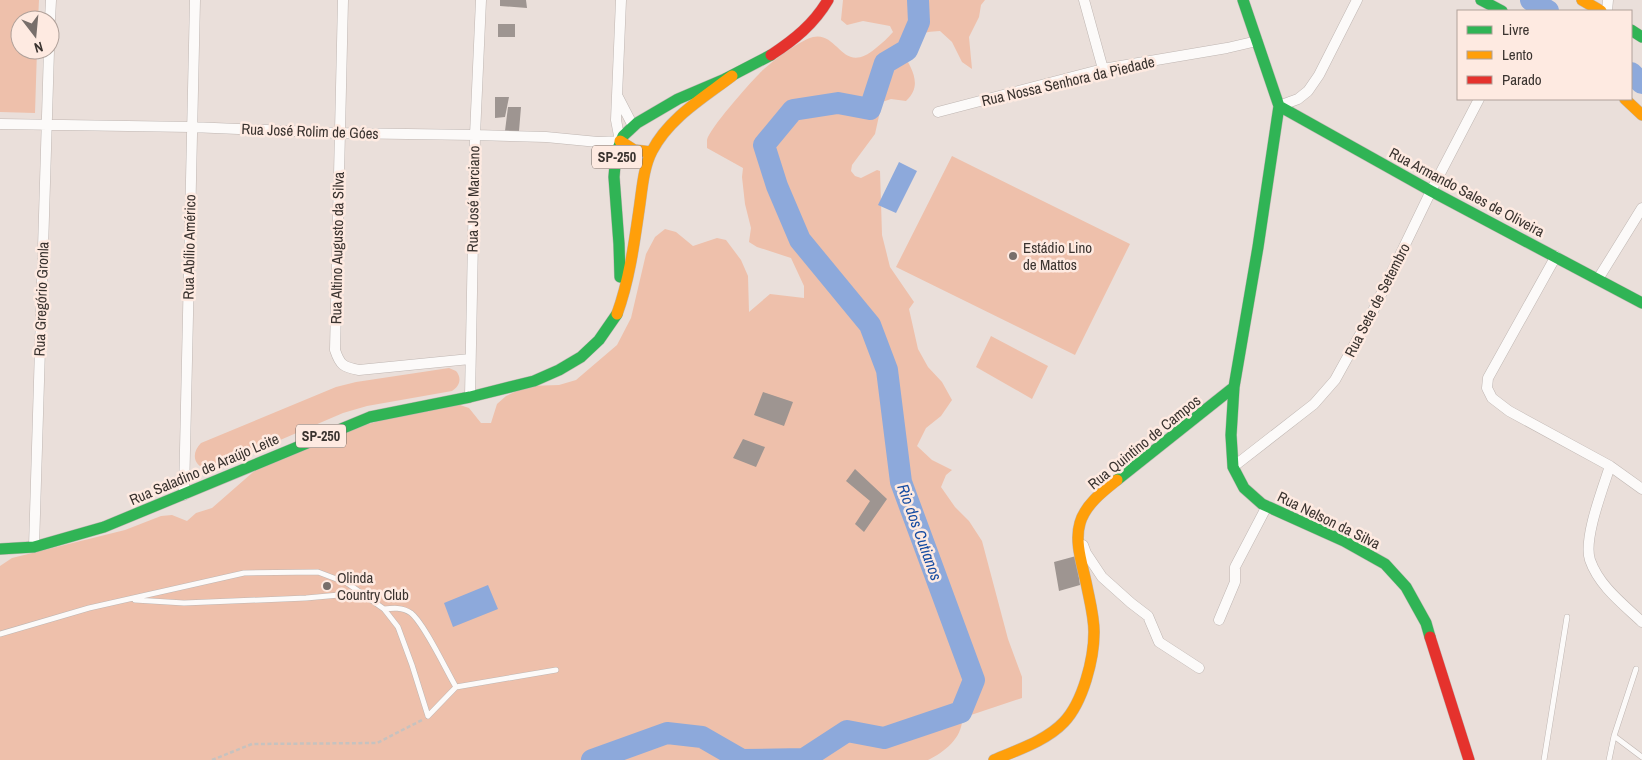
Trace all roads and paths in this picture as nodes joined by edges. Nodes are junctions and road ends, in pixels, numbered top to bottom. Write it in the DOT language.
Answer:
graph roads {
  1 [pos="195,0"];
  2 [pos="343,0"];
  3 [pos="481,0"];
  4 [pos="621,0"];
  5 [pos="828,0"];
  6 [pos="1084,0"];
  7 [pos="1244,0"];
  8 [pos="1357,0"];
  9 [pos="1481,0"];
  10 [pos="1582,0"];
  11 [pos="1500,10"];
  12 [pos="1598,10"];
  13 [pos="1257,41"];
  14 [pos="49,60"];
  15 [pos="1103,69"];
  16 [pos="732,76"];
  17 [pos="618,96"];
  18 [pos="1478,100"];
  19 [pos="1626,100"];
  20 [pos="1279,106"];
  21 [pos="938,112"];
  22 [pos="1642,115"];
  23 [pos="0,124"];
  24 [pos="46,125"];
  25 [pos="633,126"];
  26 [pos="192,127"];
  27 [pos="339,133"];
  28 [pos="474,134"];
  29 [pos="651,140"];
  30 [pos="620,141"];
  31 [pos="1431,191"];
  32 [pos="1642,208"];
  33 [pos="1556,256"];
  34 [pos="1598,278"];
  35 [pos="621,303"];
  36 [pos="1642,303"];
  37 [pos="470,359"];
  38 [pos="1234,387"];
  39 [pos="470,397"];
  40 [pos="1610,466"];
  41 [pos="1232,467"];
  42 [pos="1642,489"];
  43 [pos="184,495"];
  44 [pos="1267,506"];
  45 [pos="1078,534"];
  46 [pos="34,547"];
  47 [pos="0,550"];
  48 [pos="361,593"];
  49 [pos="130,600"];
  50 [pos="384,609"];
  51 [pos="1567,617"];
  52 [pos="1219,620"];
  53 [pos="1642,622"];
  54 [pos="0,634"];
  55 [pos="1199,668"];
  56 [pos="1636,669"];
  57 [pos="556,670"];
  58 [pos="456,687"];
  59 [pos="428,716"];
  60 [pos="1614,736"];
  61 [pos="1642,757"];
  62 [pos="212,760"];
  63 [pos="994,760"];
  64 [pos="1469,760"];
  65 [pos="1544,760"];
  66 [pos="1609,760"];
  1 -- 26 [label="street, Rua Abílio Américo"];
  2 -- 27 [label="street, Rua Altino Augusto da Silva"];
  3 -- 28 [label="street, Rua José Marciano"];
  4 -- 17 [label="street"];
  5 -- 16 [label="main road, Rua Saladino de Araújo Leite / SP-250"];
  6 -- 15 [label="street"];
  7 -- 13 [label="main road"];
  8 -- 20 [label="street"];
  9 -- 11 [label="main road"];
  10 -- 12 [label="main road"];
  13 -- 15 [label="street, Rua Nossa Senhora da Piedade"];
  13 -- 20 [label="main road"];
  14 -- 24 [label="street, Rua Gregório Gronla"];
  15 -- 21 [label="street, Rua Nossa Senhora da Piedade"];
  16 -- 25 [label="main road, Rua Saladino de Araújo Leite / SP-250"];
  16 -- 29 [label="main road, Rua Saladino de Araújo Leite / SP-250"];
  17 -- 25 [label="street"];
  17 -- 30 [label="street"];
  18 -- 31 [label="street, Rua Sete de Setembro"];
  19 -- 22 [label="main road"];
  20 -- 31 [label="main road, Rua Armando Sales de Oliveira"];
  20 -- 38 [label="main road"];
  23 -- 24 [label="street, Rua José Rolim de Góes"];
  24 -- 26 [label="street, Rua José Rolim de Góes"];
  24 -- 46 [label="street, Rua Gregório Gronla"];
  25 -- 29 [label="main road"];
  25 -- 30 [label="main road, Rua Saladino de Araújo Leite / SP-250"];
  26 -- 27 [label="street, Rua José Rolim de Góes"];
  26 -- 43 [label="street, Rua Abílio Américo"];
  27 -- 28 [label="street, Rua José Rolim de Góes"];
  27 -- 37 [label="street, Rua Altino Augusto da Silva"];
  28 -- 30 [label="street, Rua José Rolim de Góes"];
  28 -- 37 [label="street, Rua José Marciano"];
  29 -- 30 [label="main road"];
  29 -- 35 [label="main road, Rua Saladino de Araújo Leite / SP-250"];
  30 -- 35 [label="main road, Rua Saladino de Araújo Leite / SP-250"];
  31 -- 33 [label="main road, Rua Armando Sales de Oliveira"];
  31 -- 41 [label="street, Rua Sete de Setembro"];
  32 -- 34 [label="street"];
  33 -- 34 [label="main road, Rua Armando Sales de Oliveira"];
  33 -- 40 [label="street"];
  34 -- 36 [label="main road, Rua Armando Sales de Oliveira"];
  35 -- 39 [label="main road, Rua Saladino de Araújo Leite / SP-250"];
  37 -- 39 [label="street, Rua José Marciano"];
  38 -- 41 [label="main road, Rua Nelson da Silva"];
  38 -- 45 [label="main road, Rua Quintino de Campos"];
  39 -- 43 [label="main road, Rua Saladino de Araújo Leite / SP-250"];
  40 -- 42 [label="street"];
  40 -- 53 [label="street"];
  41 -- 44 [label="main road, Rua Nelson da Silva"];
  43 -- 46 [label="main road, Rua Saladino de Araújo Leite / SP-250"];
  44 -- 52 [label="street"];
  44 -- 64 [label="main road, Rua Nelson da Silva"];
  45 -- 55 [label="street"];
  45 -- 63 [label="main road, Rua Quintino de Campos"];
  46 -- 47 [label="main road, Rua Saladino de Araújo Leite / SP-250"];
  48 -- 49 [label="lane"];
  48 -- 49 [label="lane"];
  48 -- 50 [label="lane"];
  49 -- 54 [label="lane"];
  50 -- 58 [label="lane"];
  50 -- 59 [label="lane"];
  51 -- 65 [label="lane"];
  56 -- 60 [label="lane"];
  57 -- 58 [label="lane"];
  58 -- 59 [label="lane"];
  59 -- 62 [label="path"];
  60 -- 61 [label="lane"];
  60 -- 66 [label="lane"];
}
